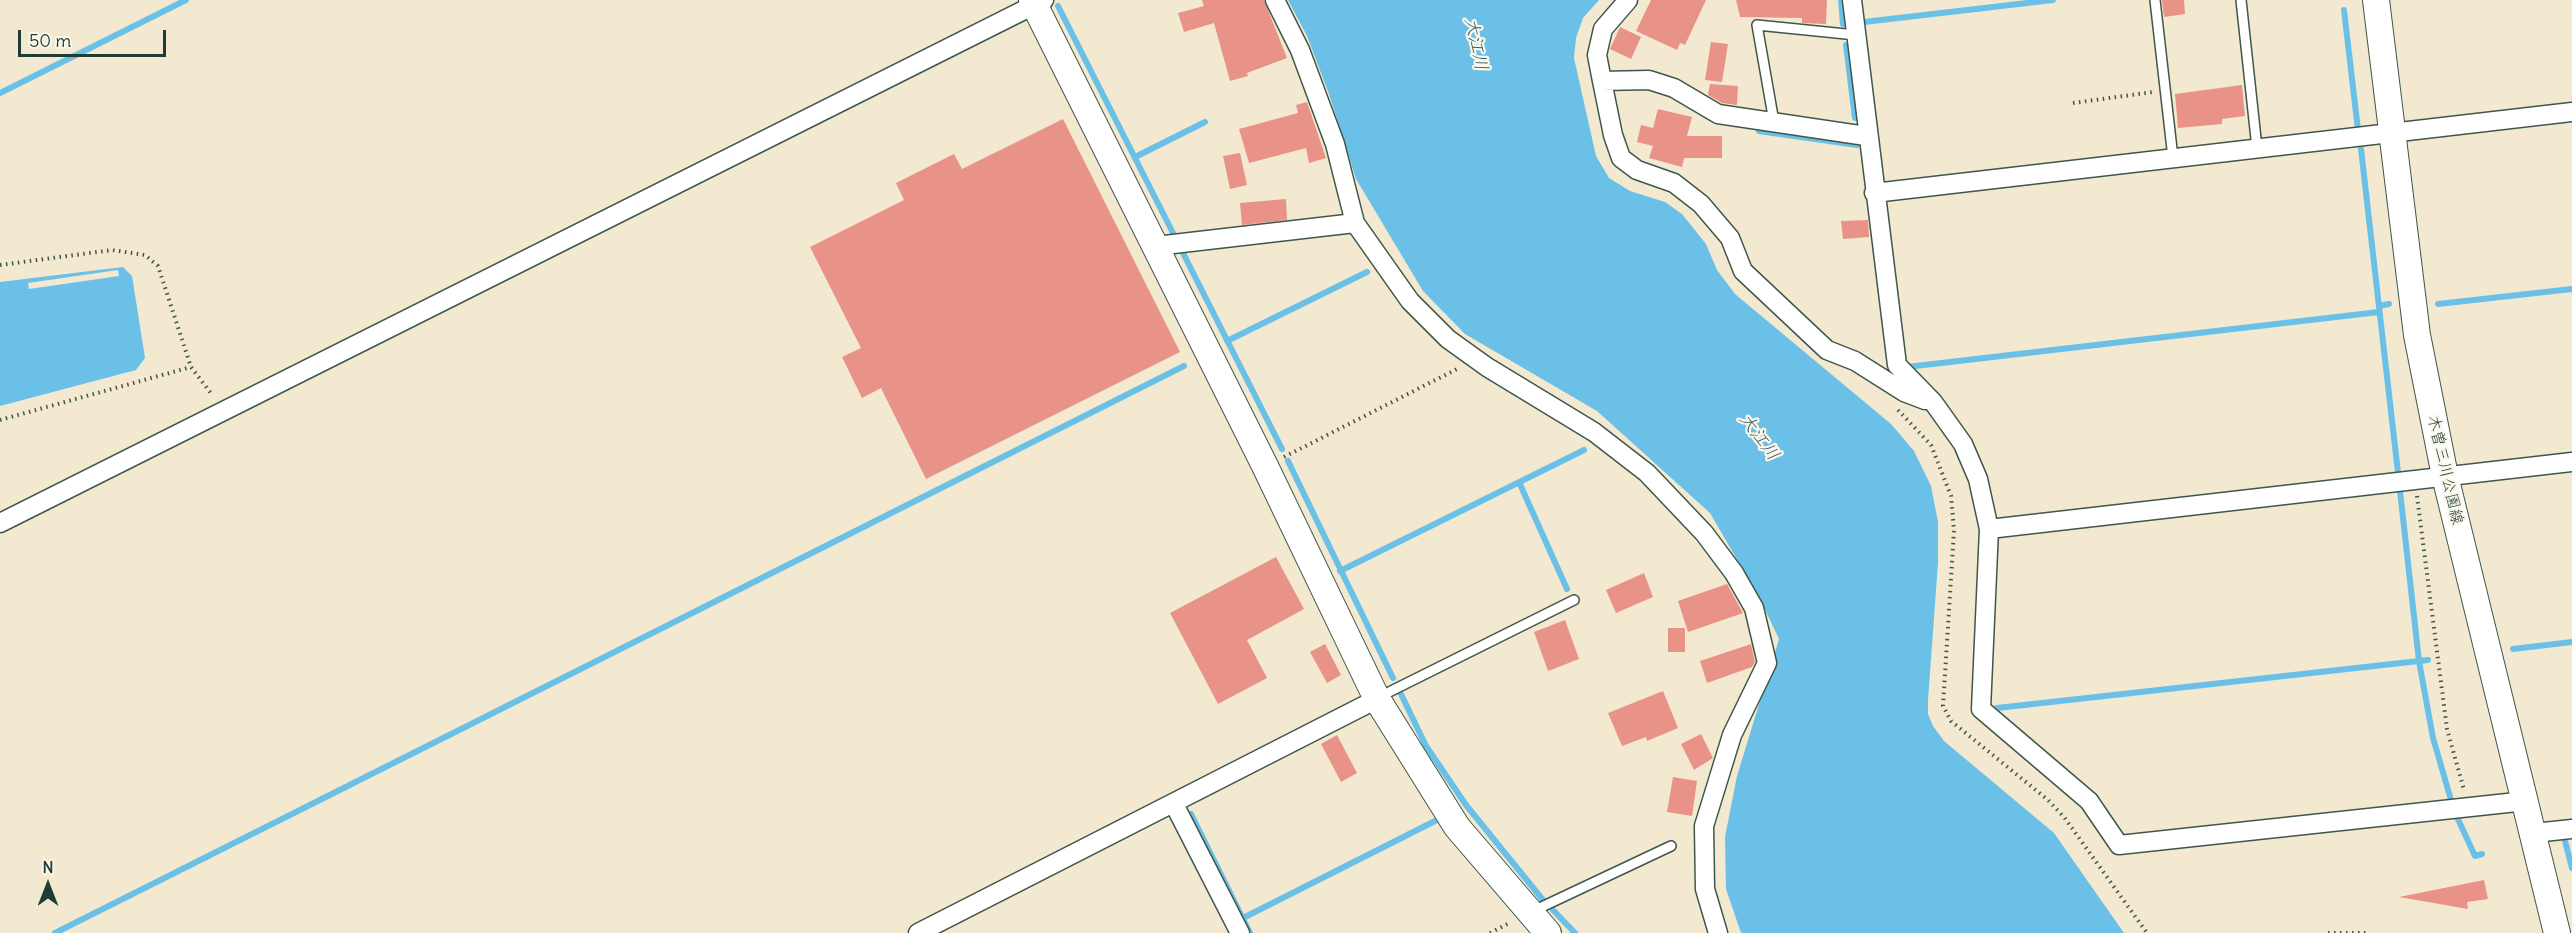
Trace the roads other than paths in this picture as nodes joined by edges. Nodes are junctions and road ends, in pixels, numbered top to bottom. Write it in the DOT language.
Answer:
graph roads {
  1 [pos="1275,0"];
  2 [pos="1628,0"];
  3 [pos="1852,0"];
  4 [pos="2156,0"];
  5 [pos="2241,0"];
  6 [pos="2376,0"];
  7 [pos="1037,2"];
  8 [pos="1856,35"];
  9 [pos="1602,81"];
  10 [pos="2572,112"];
  11 [pos="1774,122"];
  12 [pos="2391,132"];
  13 [pos="1866,136"];
  14 [pos="2257,148"];
  15 [pos="2173,158"];
  16 [pos="1874,193"];
  17 [pos="1355,224"];
  18 [pos="1156,246"];
  19 [pos="1933,402"];
  20 [pos="2572,462"];
  21 [pos="2445,476"];
  22 [pos="0,523"];
  23 [pos="1989,529"];
  24 [pos="1574,600"];
  25 [pos="1377,699"];
  26 [pos="2526,801"];
  27 [pos="1174,804"];
  28 [pos="2572,829"];
  29 [pos="2534,833"];
  30 [pos="1671,846"];
  31 [pos="1529,913"];
  32 [pos="918,933"];
  33 [pos="1240,933"];
  34 [pos="1548,933"];
  35 [pos="1718,933"];
  36 [pos="2557,933"];
  1 -- 17 [label="street"];
  2 -- 9 [label="street"];
  3 -- 8 [label="street"];
  4 -- 15 [label="lane"];
  5 -- 14 [label="lane"];
  6 -- 12 [label="street, 木曽三川公園線"];
  7 -- 18 [label="street"];
  7 -- 22 [label="street"];
  8 -- 11 [label="lane"];
  8 -- 13 [label="street"];
  9 -- 11 [label="street"];
  9 -- 19 [label="street"];
  10 -- 12 [label="street"];
  11 -- 13 [label="street"];
  12 -- 14 [label="street"];
  12 -- 21 [label="street, 木曽三川公園線"];
  13 -- 16 [label="street"];
  14 -- 15 [label="street"];
  15 -- 16 [label="street"];
  16 -- 19 [label="street"];
  17 -- 18 [label="street"];
  17 -- 35 [label="street"];
  18 -- 25 [label="street"];
  19 -- 23 [label="street"];
  20 -- 21 [label="street"];
  21 -- 23 [label="street"];
  21 -- 26 [label="street, 木曽三川公園線"];
  23 -- 26 [label="street"];
  24 -- 25 [label="lane"];
  25 -- 27 [label="street"];
  25 -- 31 [label="street"];
  26 -- 29 [label="street, 木曽三川公園線"];
  27 -- 32 [label="street"];
  27 -- 33 [label="street"];
  28 -- 29 [label="street"];
  29 -- 36 [label="street, 木曽三川公園線"];
  30 -- 31 [label="lane"];
  31 -- 34 [label="street"];
}
